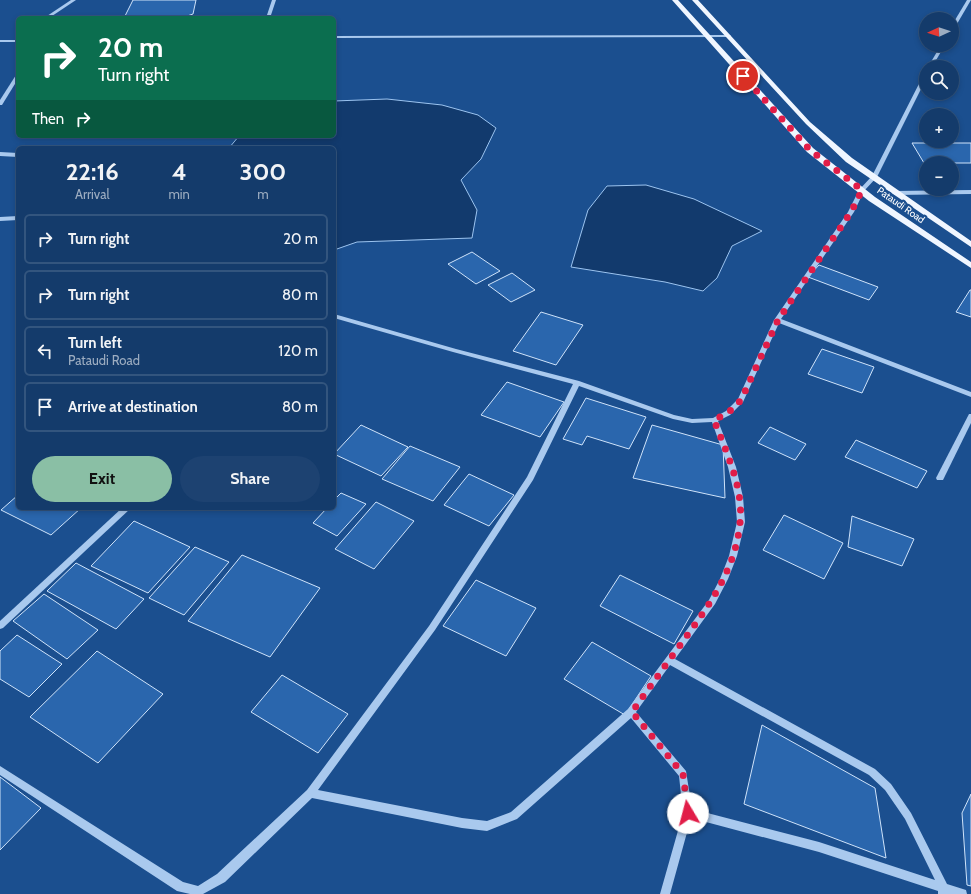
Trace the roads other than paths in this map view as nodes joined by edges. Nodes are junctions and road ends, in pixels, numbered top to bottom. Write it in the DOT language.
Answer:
graph roads {
  1 [pos="74,0"];
  2 [pos="274,0"];
  3 [pos="675,0"];
  4 [pos="695,0"];
  5 [pos="969,0"];
  6 [pos="963,10"];
  7 [pos="971,10"];
  8 [pos="49,16"];
  9 [pos="269,16"];
  10 [pos="959,17"];
  11 [pos="707,36"];
  12 [pos="729,36"];
  13 [pos="336,37"];
  14 [pos="16,38"];
  15 [pos="0,41"];
  16 [pos="12,41"];
  17 [pos="16,41"];
  18 [pos="16,79"];
  19 [pos="919,89"];
  20 [pos="0,104"];
  21 [pos="0,154"];
  22 [pos="16,155"];
  23 [pos="874,177"];
  24 [pos="862,190"];
  25 [pos="971,192"];
  26 [pos="895,193"];
  27 [pos="16,218"];
  28 [pos="0,219"];
  29 [pos="971,245"];
  30 [pos="971,266"];
  31 [pos="336,317"];
  32 [pos="778,320"];
  33 [pos="577,383"];
  34 [pos="971,395"];
  35 [pos="971,416"];
  36 [pos="714,420"];
  37 [pos="940,478"];
  38 [pos="125,510"];
  39 [pos="0,626"];
  40 [pos="670,660"];
  41 [pos="632,712"];
  42 [pos="0,770"];
  43 [pos="310,793"];
  44 [pos="688,813"];
  45 [pos="944,891"];
  46 [pos="665,894"];
  47 [pos="962,894"];
  1 -- 8 [label="street"];
  2 -- 9 [label="street"];
  3 -- 11 [label="main road, Pataudi Road"];
  4 -- 12 [label="main road"];
  5 -- 6 [label="street"];
  6 -- 7 [label="street"];
  6 -- 10 [label="street"];
  11 -- 12 [label="street"];
  11 -- 13 [label="street"];
  11 -- 24 [label="main road, Pataudi Road"];
  12 -- 23 [label="main road"];
  14 -- 16 [label="street"];
  15 -- 16 [label="street"];
  16 -- 17 [label="street"];
  18 -- 20 [label="street"];
  19 -- 23 [label="street"];
  21 -- 22 [label="street"];
  23 -- 24 [label="street"];
  23 -- 26 [label="main road"];
  24 -- 30 [label="main road, Pataudi Road"];
  24 -- 32 [label="street"];
  25 -- 26 [label="street"];
  26 -- 29 [label="main road"];
  27 -- 28 [label="street"];
  31 -- 33 [label="street"];
  32 -- 34 [label="street"];
  32 -- 36 [label="street"];
  33 -- 36 [label="street"];
  33 -- 43 [label="street"];
  35 -- 37 [label="street"];
  36 -- 40 [label="street"];
  38 -- 39 [label="street"];
  40 -- 41 [label="street"];
  40 -- 45 [label="street"];
  41 -- 43 [label="street"];
  41 -- 44 [label="street"];
  42 -- 43 [label="street"];
  44 -- 45 [label="street"];
  44 -- 46 [label="street"];
  45 -- 47 [label="street"];
}
